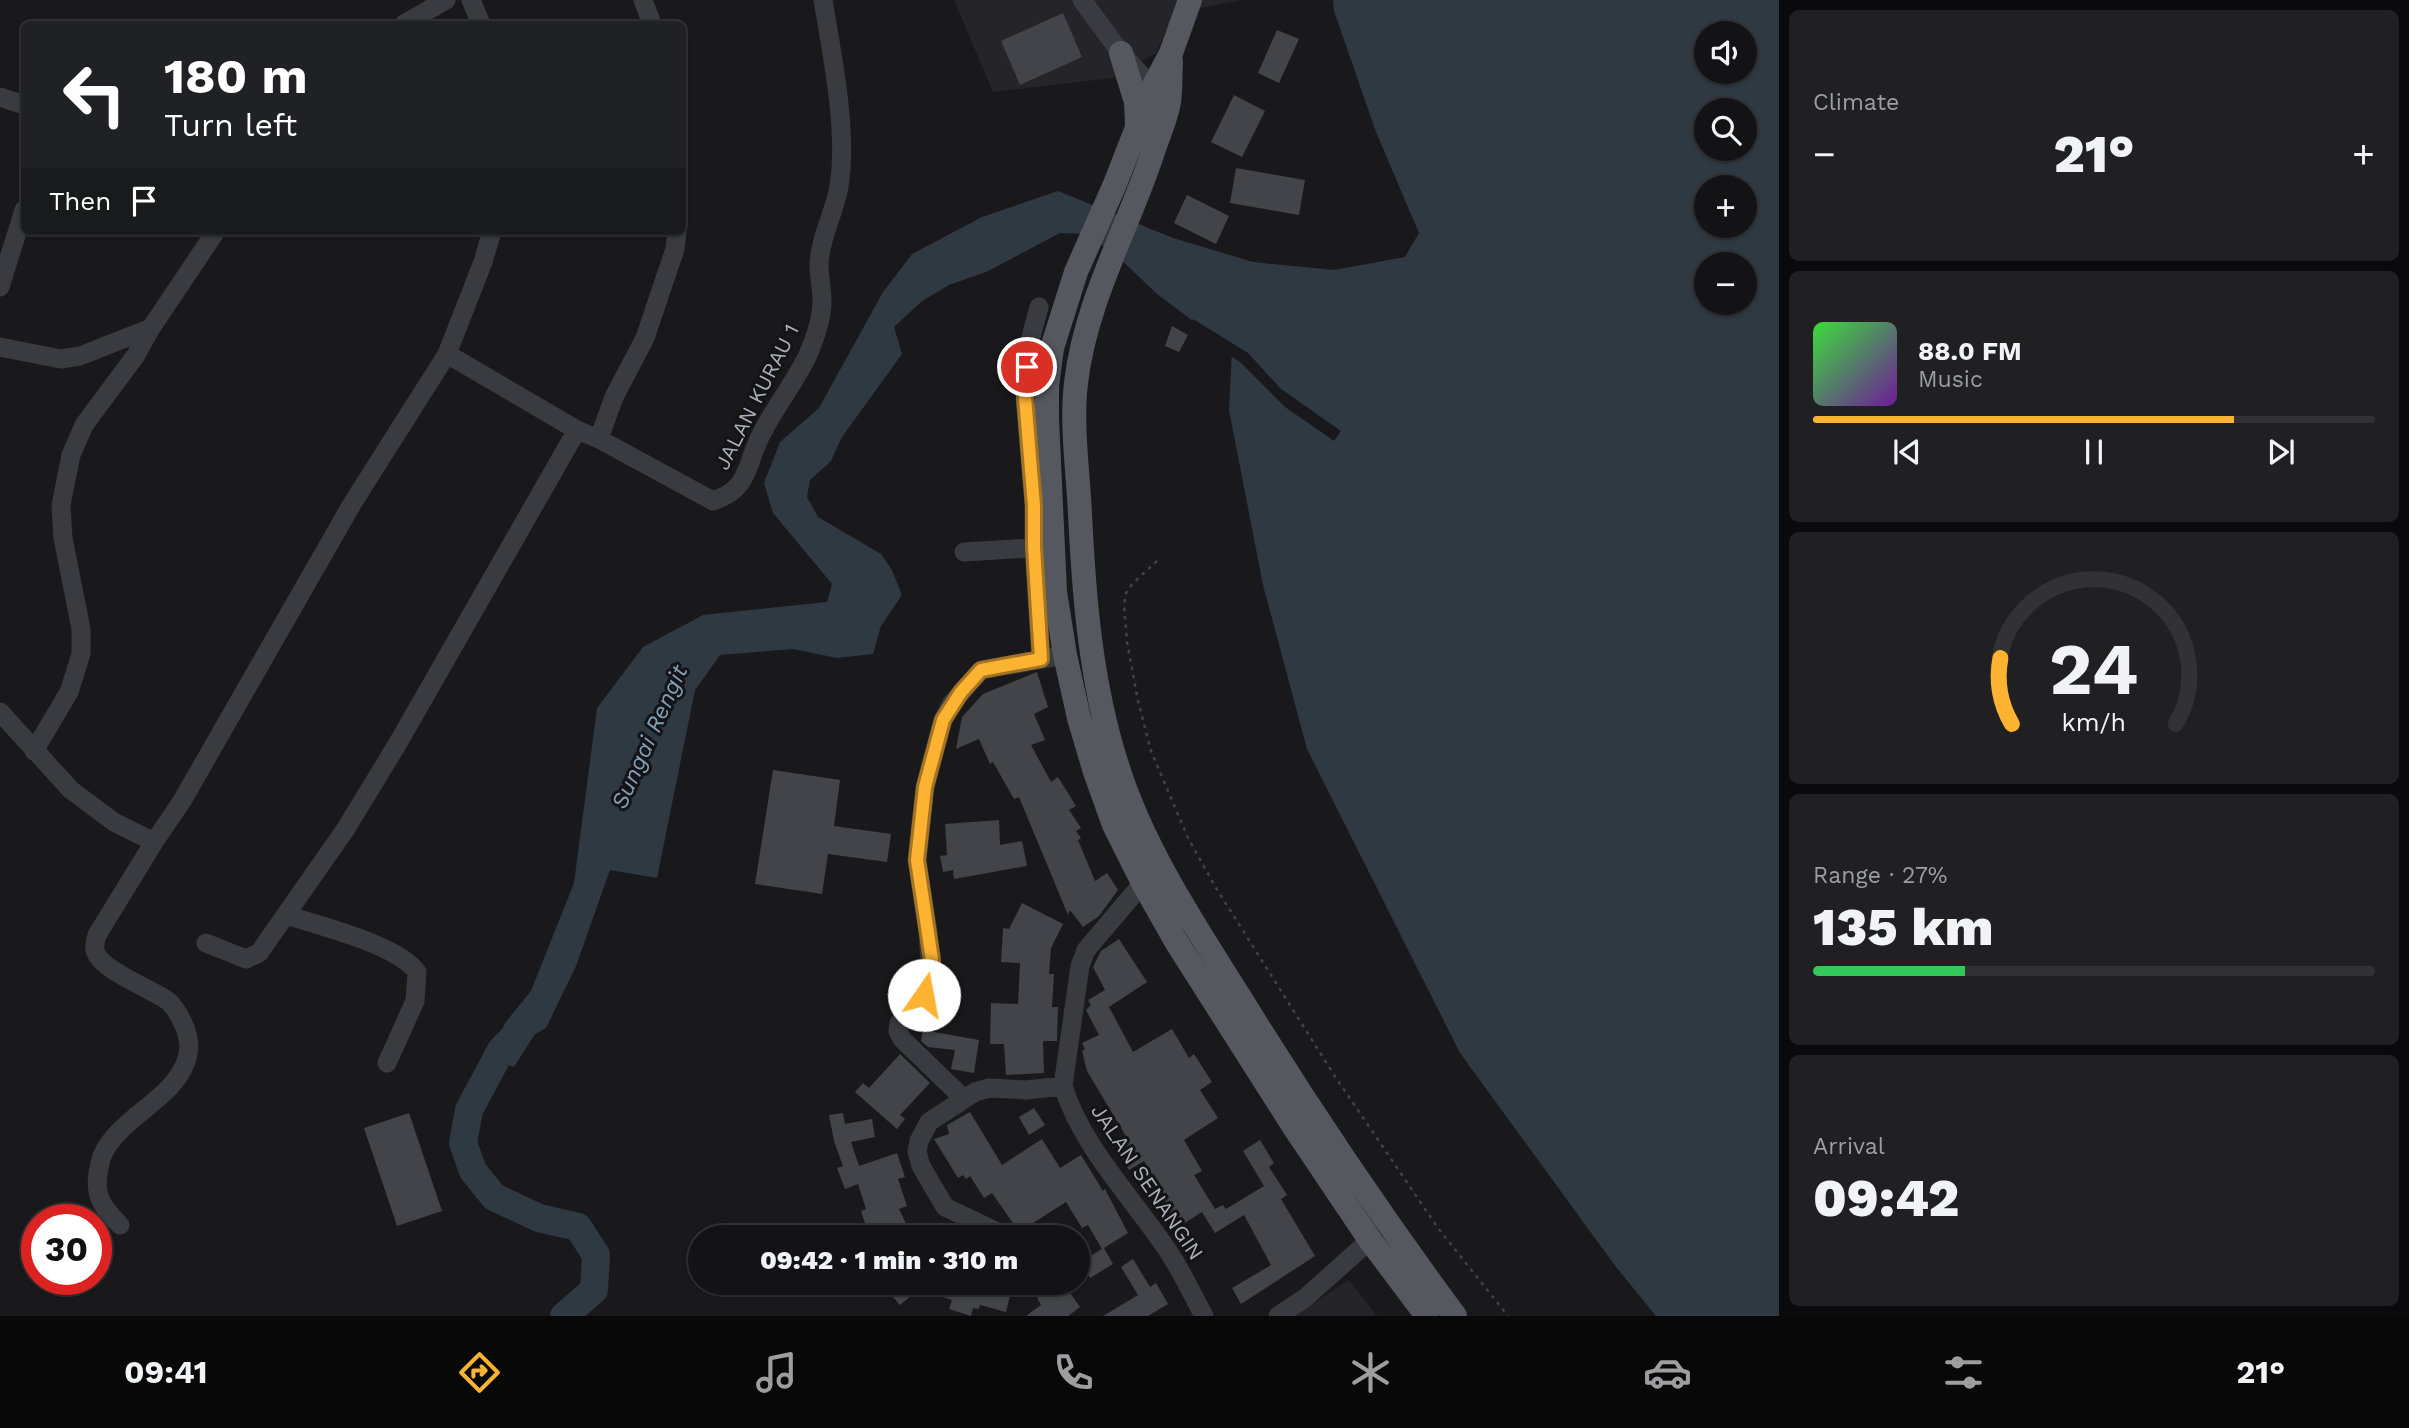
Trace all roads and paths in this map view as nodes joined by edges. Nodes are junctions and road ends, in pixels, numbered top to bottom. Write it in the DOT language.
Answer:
graph roads {
  1 [pos="446,0"];
  2 [pos="471,0"];
  3 [pos="643,0"];
  4 [pos="823,0"];
  5 [pos="1082,0"];
  6 [pos="1190,0"];
  7 [pos="409,21"];
  8 [pos="480,21"];
  9 [pos="651,21"];
  10 [pos="1121,53"];
  11 [pos="1161,96"];
  12 [pos="0,97"];
  13 [pos="21,104"];
  14 [pos="1138,128"];
  15 [pos="21,220"];
  16 [pos="213,235"];
  17 [pos="491,235"];
  18 [pos="677,235"];
  19 [pos="0,286"];
  20 [pos="1039,307"];
  21 [pos="151,328"];
  22 [pos="0,347"];
  23 [pos="447,354"];
  24 [pos="577,430"];
  25 [pos="599,439"];
  26 [pos="1044,547"];
  27 [pos="964,552"];
  28 [pos="1157,561"];
  29 [pos="1053,657"];
  30 [pos="0,712"];
  31 [pos="34,751"];
  32 [pos="154,842"];
  33 [pos="1143,883"];
  34 [pos="287,915"];
  35 [pos="206,943"];
  36 [pos="387,1063"];
  37 [pos="1063,1086"];
  38 [pos="963,1098"];
  39 [pos="120,1224"];
  40 [pos="983,1225"];
  41 [pos="1370,1240"];
  42 [pos="1204,1316"];
  43 [pos="1278,1316"];
  44 [pos="1427,1316"];
  45 [pos="1455,1316"];
  46 [pos="1508,1316"];
  1 -- 7 [label="street"];
  2 -- 8 [label="street"];
  3 -- 9 [label="street"];
  4 -- 25 [label="street, JALAN KURAU 1"];
  5 -- 10 [label="street"];
  6 -- 11 [label="main road"];
  10 -- 11 [label="street"];
  10 -- 14 [label="main road"];
  11 -- 14 [label="main road"];
  11 -- 45 [label="main road"];
  12 -- 13 [label="street"];
  14 -- 26 [label="main road"];
  15 -- 19 [label="street"];
  16 -- 21 [label="street"];
  17 -- 23 [label="street"];
  18 -- 25 [label="street"];
  20 -- 26 [label="street"];
  21 -- 22 [label="street"];
  21 -- 31 [label="street"];
  23 -- 24 [label="street, JALAN KURAU 1"];
  23 -- 32 [label="street"];
  24 -- 25 [label="street, JALAN KURAU 1"];
  24 -- 34 [label="street"];
  26 -- 27 [label="street"];
  26 -- 29 [label="main road"];
  28 -- 46 [label="path"];
  29 -- 33 [label="main road"];
  29 -- 38 [label="street"];
  30 -- 31 [label="street"];
  31 -- 32 [label="street"];
  32 -- 39 [label="street"];
  33 -- 37 [label="street"];
  33 -- 41 [label="main road"];
  34 -- 35 [label="street"];
  34 -- 36 [label="street"];
  37 -- 38 [label="street"];
  37 -- 42 [label="street, JALAN SENANGIN"];
  38 -- 40 [label="street"];
  41 -- 43 [label="street"];
  41 -- 44 [label="main road"];
}
